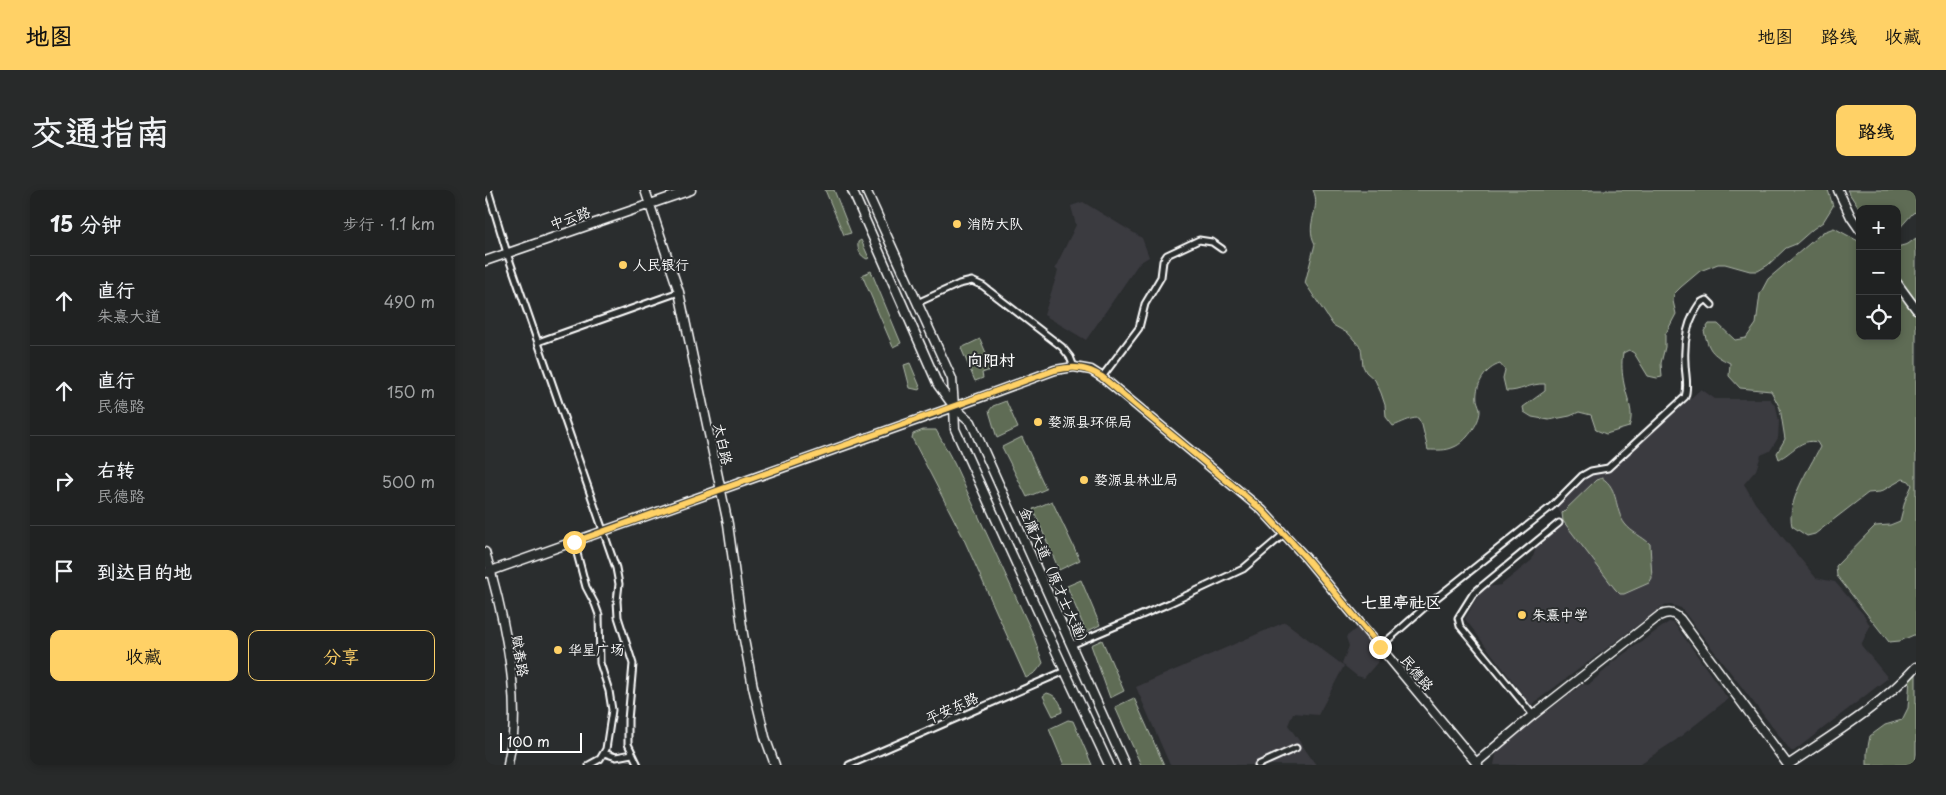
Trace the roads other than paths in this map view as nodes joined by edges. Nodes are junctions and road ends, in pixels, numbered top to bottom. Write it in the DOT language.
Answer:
graph roads {
  1 [pos="488,190"];
  2 [pos="645,190"];
  3 [pos="691,190"];
  4 [pos="852,190"];
  5 [pos="866,190"];
  6 [pos="1838,190"];
  7 [pos="650,203"];
  8 [pos="1856,224"];
  9 [pos="1222,249"];
  10 [pos="507,253"];
  11 [pos="485,260"];
  12 [pos="1901,288"];
  13 [pos="679,292"];
  14 [pos="917,302"];
  15 [pos="1712,305"];
  16 [pos="1916,309"];
  17 [pos="538,342"];
  18 [pos="1075,367"];
  19 [pos="1102,377"];
  20 [pos="954,407"];
  21 [pos="720,490"];
  22 [pos="1559,523"];
  23 [pos="605,531"];
  24 [pos="1284,534"];
  25 [pos="574,542"];
  26 [pos="485,552"];
  27 [pos="488,572"];
  28 [pos="1071,645"];
  29 [pos="1380,647"];
  30 [pos="1916,667"];
  31 [pos="1065,671"];
  32 [pos="1533,715"];
  33 [pos="1296,748"];
  34 [pos="604,754"];
  35 [pos="632,754"];
  36 [pos="1477,764"];
  37 [pos="508,765"];
  38 [pos="589,765"];
  39 [pos="638,765"];
  40 [pos="775,765"];
  41 [pos="849,765"];
  42 [pos="1109,765"];
  43 [pos="1125,765"];
  44 [pos="1258,765"];
  45 [pos="1788,765"];
  1 -- 10 [label="street"];
  2 -- 7 [label="street, 太白路"];
  3 -- 7 [label="street, 中云路"];
  4 -- 20 [label="street, 金庸大道（原才士大道）"];
  5 -- 14 [label="street"];
  6 -- 8 [label="street"];
  7 -- 10 [label="street, 中云路"];
  7 -- 13 [label="street, 太白路"];
  9 -- 19 [label="street"];
  10 -- 11 [label="street, 中云路"];
  10 -- 17 [label="street"];
  12 -- 16 [label="street"];
  13 -- 17 [label="street"];
  13 -- 21 [label="street, 太白路"];
  14 -- 18 [label="street"];
  14 -- 20 [label="street"];
  15 -- 29 [label="street"];
  17 -- 23 [label="street"];
  18 -- 19 [label="street, 民德路"];
  18 -- 20 [label="street, 民德路"];
  19 -- 24 [label="street, 民德路"];
  20 -- 21 [label="street, 民德路"];
  20 -- 28 [label="street, 金庸大道（原才士大道）"];
  20 -- 31 [label="street"];
  21 -- 23 [label="street, 民德路"];
  21 -- 40 [label="street, 太白路"];
  22 -- 32 [label="street"];
  23 -- 25 [label="street, 民德路"];
  23 -- 35 [label="street"];
  24 -- 28 [label="street"];
  24 -- 29 [label="street, 民德路"];
  25 -- 27 [label="street, 民德路"];
  25 -- 34 [label="street"];
  26 -- 27 [label="street, 赋春路"];
  27 -- 37 [label="street, 赋春路"];
  28 -- 43 [label="street, 金庸大道（原才士大道）"];
  29 -- 36 [label="street, 民德路"];
  30 -- 45 [label="street"];
  31 -- 41 [label="street, 平安东路"];
  31 -- 42 [label="street"];
  32 -- 36 [label="street"];
  32 -- 45 [label="street"];
  33 -- 44 [label="street"];
  34 -- 35 [label="street"];
  34 -- 38 [label="street"];
  35 -- 39 [label="street"];
}
